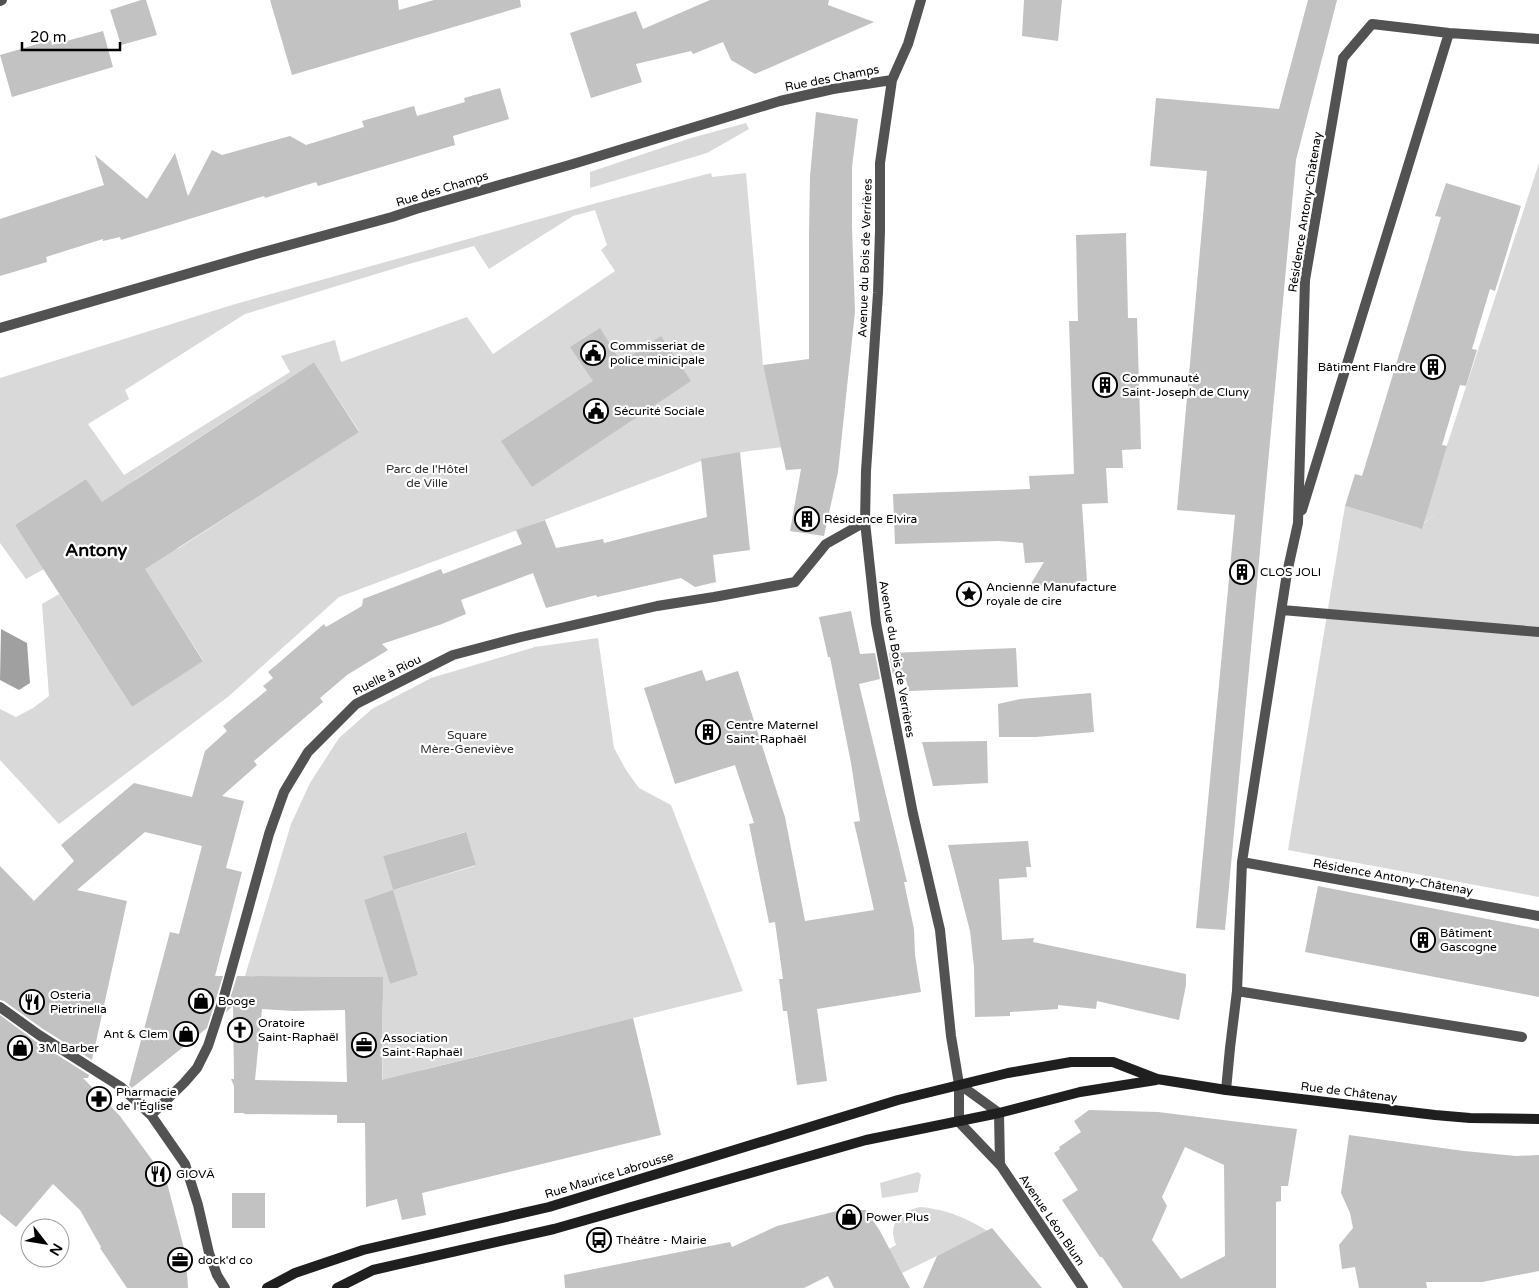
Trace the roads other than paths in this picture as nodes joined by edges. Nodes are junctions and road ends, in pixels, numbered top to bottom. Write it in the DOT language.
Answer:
graph roads {
  1 [pos="922,0"];
  2 [pos="1449,33"];
  3 [pos="1508,38"];
  4 [pos="1539,39"];
  5 [pos="1539,47"];
  6 [pos="892,80"];
  7 [pos="0,328"];
  8 [pos="865,522"];
  9 [pos="1298,522"];
  10 [pos="1282,610"];
  11 [pos="1539,632"];
  12 [pos="1242,862"];
  13 [pos="1539,916"];
  14 [pos="1238,991"];
  15 [pos="0,1007"];
  16 [pos="1522,1037"];
  17 [pos="1157,1080"];
  18 [pos="959,1084"];
  19 [pos="1226,1090"];
  20 [pos="1000,1114"];
  21 [pos="151,1115"];
  22 [pos="1539,1119"];
  23 [pos="958,1122"];
  24 [pos="1000,1165"];
  25 [pos="224,1288"];
  26 [pos="267,1288"];
  27 [pos="337,1288"];
  28 [pos="1083,1288"];
  1 -- 6 [label="street, Avenue du Bois de Verrières"];
  2 -- 3 [label="street, Résidence Antony-Châtenay"];
  2 -- 9 [label="street, Résidence Antony-Châtenay"];
  2 -- 9 [label="street, Résidence Antony-Châtenay"];
  3 -- 4 [label="street, Résidence Antony-Châtenay"];
  3 -- 5 [label="street, Résidence Antony-Châtenay"];
  6 -- 7 [label="street, Rue des Champs"];
  6 -- 8 [label="street, Avenue du Bois de Verrières"];
  8 -- 18 [label="street, Avenue du Bois de Verrières"];
  8 -- 21 [label="street, Ruelle à Riou"];
  9 -- 10 [label="street, Résidence Antony-Châtenay"];
  10 -- 11 [label="street"];
  10 -- 12 [label="street, Résidence Antony-Châtenay"];
  12 -- 13 [label="street, Résidence Antony-Châtenay"];
  12 -- 14 [label="street, Résidence Antony-Châtenay"];
  14 -- 16 [label="street"];
  14 -- 19 [label="street, Résidence Antony-Châtenay"];
  15 -- 21 [label="street"];
  17 -- 18 [label="main road, Rue de Châtenay"];
  17 -- 19 [label="main road, Rue de Châtenay"];
  17 -- 20 [label="main road, Rue de Châtenay"];
  18 -- 20 [label="street"];
  18 -- 23 [label="street, Avenue du Bois de Verrières"];
  18 -- 26 [label="main road, Rue Maurice Labrousse"];
  19 -- 22 [label="main road, Rue de Châtenay"];
  20 -- 23 [label="main road, Rue de Châtenay"];
  20 -- 24 [label="street"];
  21 -- 25 [label="street"];
  23 -- 24 [label="street, Avenue Léon Blum"];
  23 -- 27 [label="main road"];
  24 -- 28 [label="street, Avenue Léon Blum"];
}
